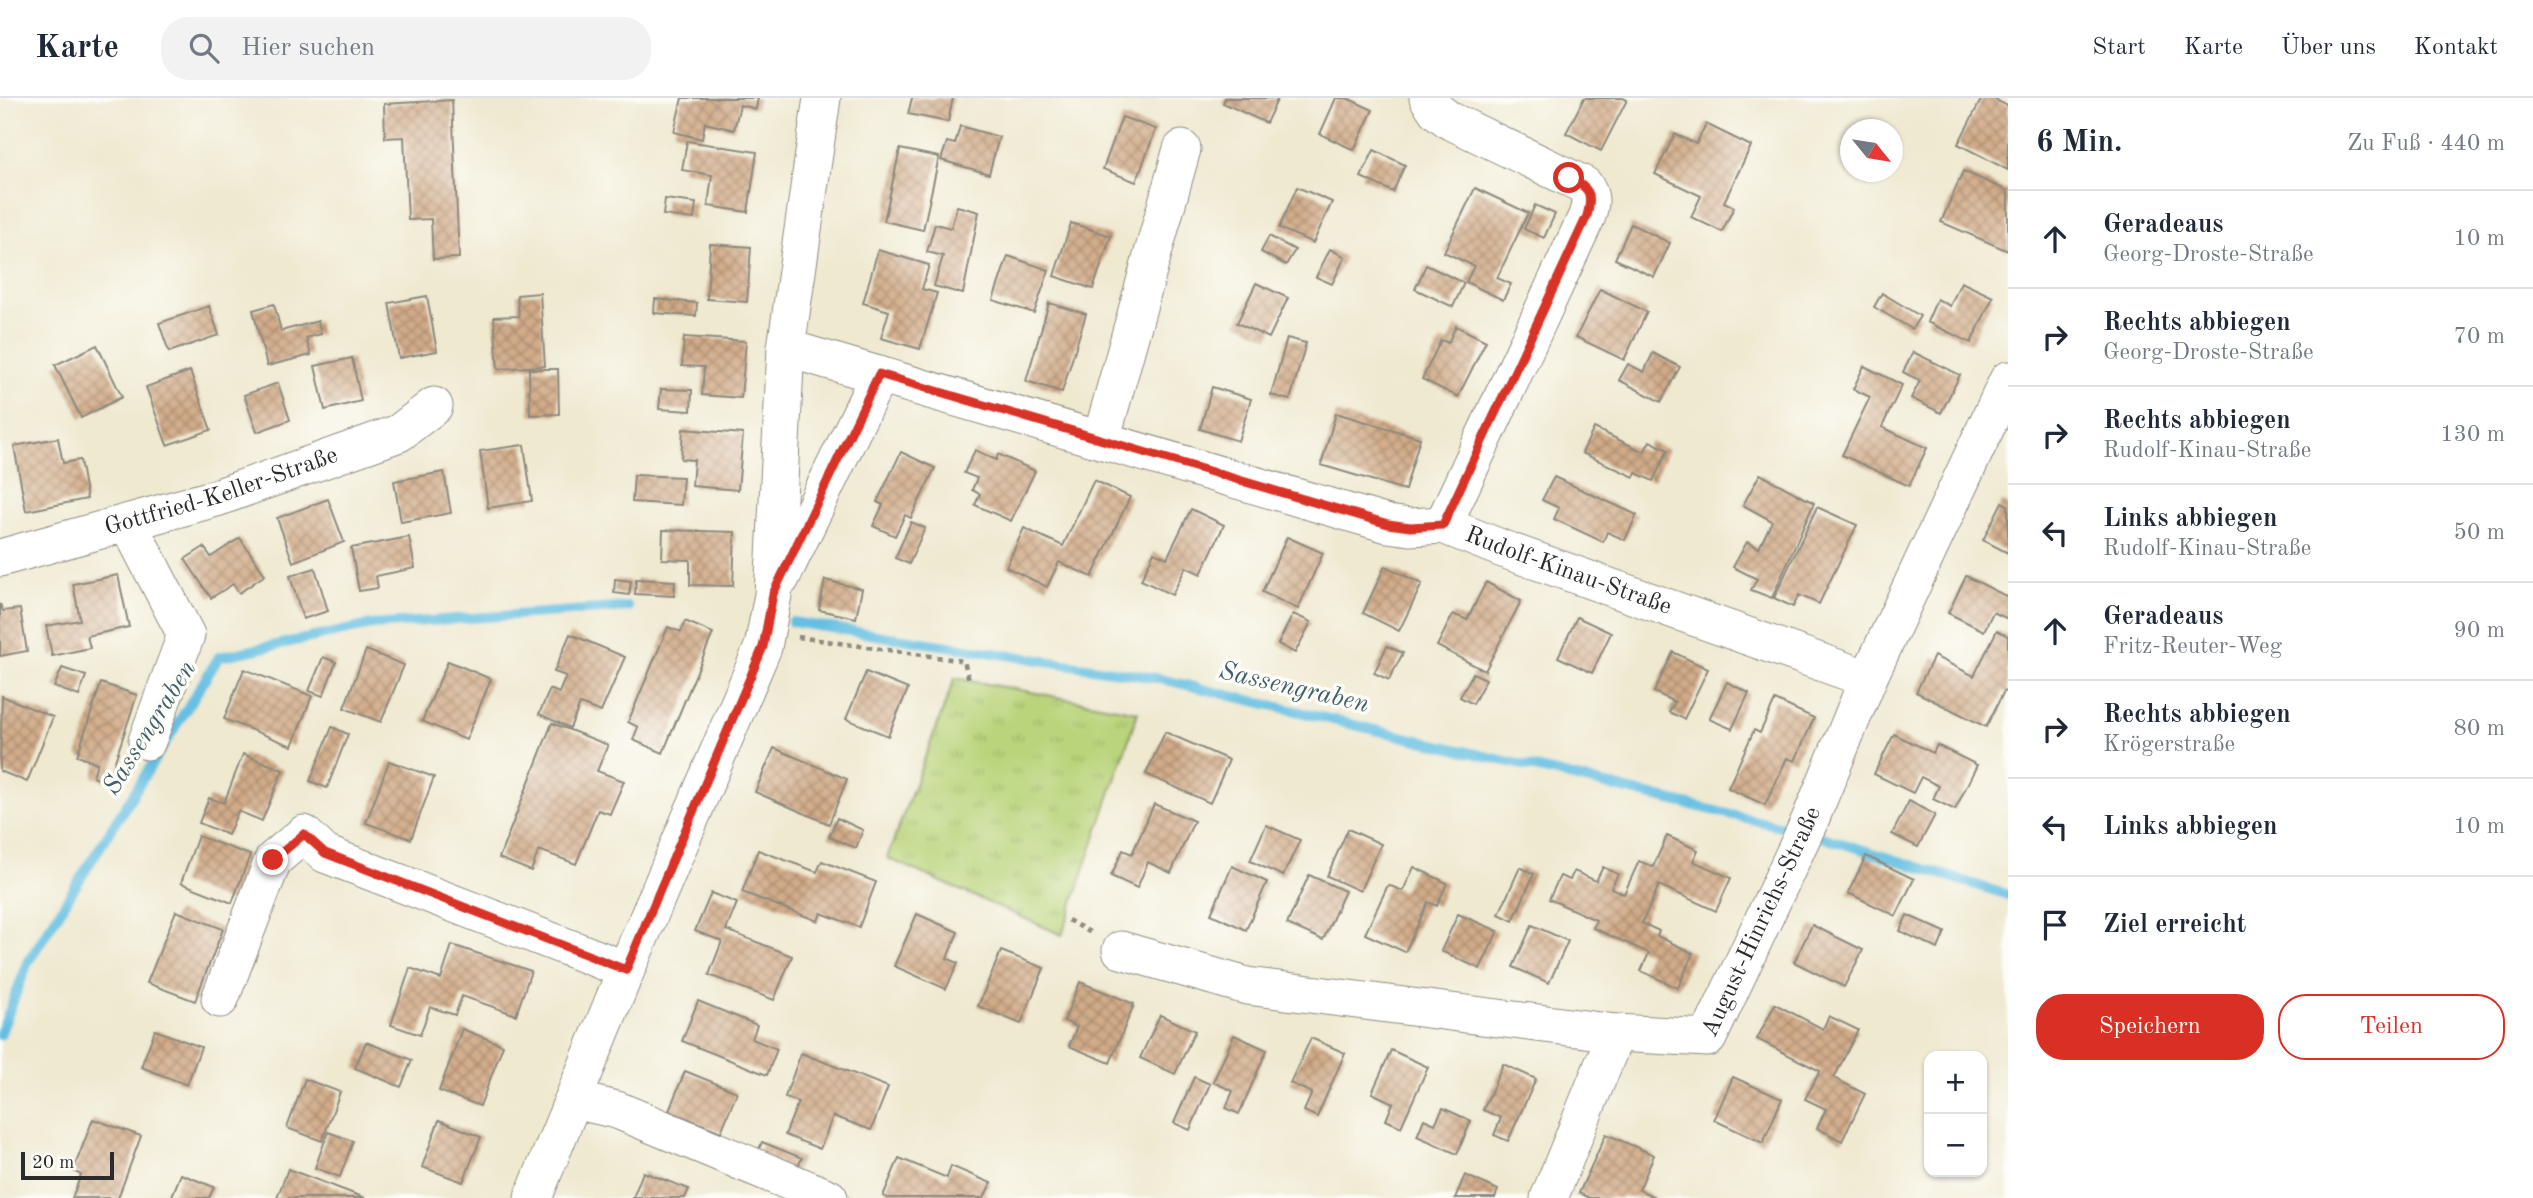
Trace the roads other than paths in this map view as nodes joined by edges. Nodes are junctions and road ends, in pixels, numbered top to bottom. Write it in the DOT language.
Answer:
graph roads {
  1 [pos="822,98"];
  2 [pos="1428,98"];
  3 [pos="1182,149"];
  4 [pos="786,348"];
  5 [pos="879,374"];
  6 [pos="2008,380"];
  7 [pos="434,406"];
  8 [pos="1101,440"];
  9 [pos="128,523"];
  10 [pos="1443,525"];
  11 [pos="0,558"];
  12 [pos="773,594"];
  13 [pos="1868,678"];
  14 [pos="146,741"];
  15 [pos="1121,950"];
  16 [pos="626,970"];
  17 [pos="220,999"];
  18 [pos="1616,1033"];
  19 [pos="574,1100"];
  20 [pos="533,1198"];
  21 [pos="829,1198"];
  22 [pos="1549,1198"];
  1 -- 4 [label="street"];
  2 -- 10 [label="street"];
  3 -- 8 [label="street"];
  4 -- 5 [label="street, Rudolf-Kinau-Straße"];
  4 -- 12 [label="street"];
  5 -- 8 [label="street, Rudolf-Kinau-Straße"];
  5 -- 12 [label="street"];
  6 -- 13 [label="street, August-Hinrichs-Straße"];
  7 -- 9 [label="street, Gottfried-Keller-Straße"];
  8 -- 10 [label="street, Rudolf-Kinau-Straße"];
  9 -- 11 [label="street, Gottfried-Keller-Straße"];
  9 -- 14 [label="street"];
  10 -- 13 [label="street, Rudolf-Kinau-Straße"];
  12 -- 16 [label="street"];
  13 -- 18 [label="street, August-Hinrichs-Straße"];
  15 -- 18 [label="street, August-Hinrichs-Straße"];
  16 -- 17 [label="street"];
  16 -- 19 [label="street"];
  18 -- 22 [label="street"];
  19 -- 20 [label="street"];
  19 -- 21 [label="street"];
}
